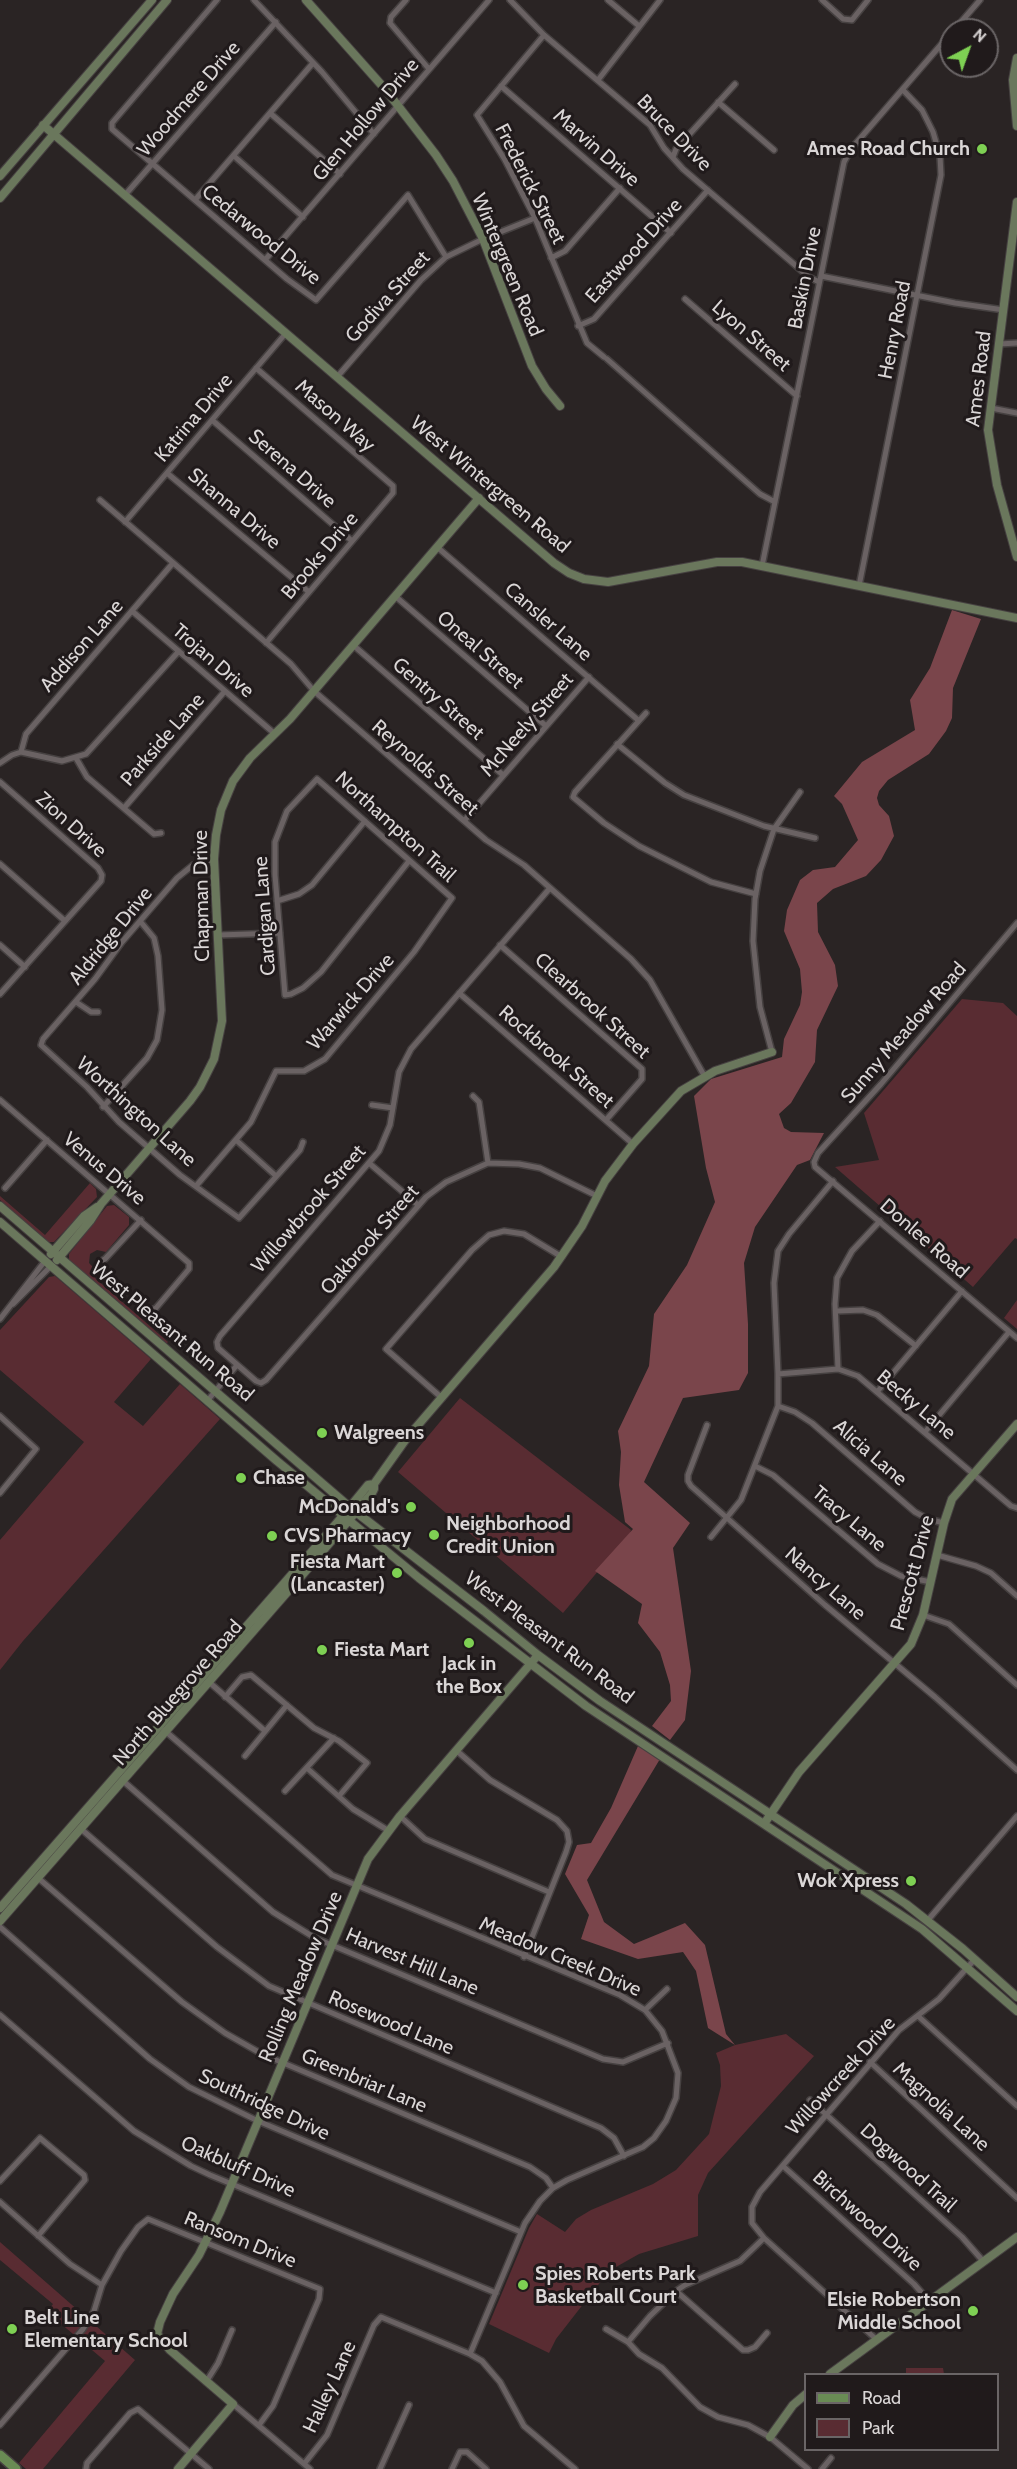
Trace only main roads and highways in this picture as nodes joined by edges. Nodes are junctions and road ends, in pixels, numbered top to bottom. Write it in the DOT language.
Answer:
graph roads {
  1 [pos="152,0"];
  2 [pos="166,0"];
  3 [pos="306,0"];
  4 [pos="1017,58"];
  5 [pos="43,125"];
  6 [pos="1017,126"];
  7 [pos="52,134"];
  8 [pos="0,176"];
  9 [pos="0,198"];
  10 [pos="1017,202"];
  11 [pos="561,406"];
  12 [pos="479,498"];
  13 [pos="1017,557"];
  14 [pos="1017,618"];
  15 [pos="772,1052"];
  16 [pos="0,1206"];
  17 [pos="0,1222"];
  18 [pos="56,1254"];
  19 [pos="48,1264"];
  20 [pos="167,1349"];
  21 [pos="158,1359"];
  22 [pos="1017,1424"];
  23 [pos="286,1452"];
  24 [pos="277,1461"];
  25 [pos="353,1510"];
  26 [pos="346,1518"];
  27 [pos="427,1567"];
  28 [pos="419,1578"];
  29 [pos="285,1589"];
  30 [pos="538,1655"];
  31 [pos="531,1665"];
  32 [pos="163,1729"];
  33 [pos="697,1764"];
  34 [pos="690,1774"];
  35 [pos="771,1814"];
  36 [pos="764,1824"];
  37 [pos="852,1868"];
  38 [pos="35,1875"];
  39 [pos="846,1878"];
  40 [pos="0,1908"];
  41 [pos="928,1920"];
  42 [pos="0,1921"];
  43 [pos="922,1929"];
  44 [pos="1017,1997"];
  45 [pos="1017,2012"];
  46 [pos="1017,2237"];
  47 [pos="831,2373"];
  48 [pos="804,2396"];
  49 [pos="770,2437"];
  50 [pos="0,2455"];
  51 [pos="16,2469"];
  52 [pos="178,2469"];
  1 -- 5 [label="main road"];
  2 -- 7 [label="main road"];
  3 -- 11 [label="main road, Wintergreen Road"];
  4 -- 6 [label="main road"];
  5 -- 7 [label="main road, West Wintergreen Road"];
  5 -- 8 [label="main road"];
  7 -- 9 [label="main road"];
  7 -- 12 [label="main road, West Wintergreen Road"];
  10 -- 13 [label="main road, Ames Road"];
  12 -- 14 [label="main road, West Wintergreen Road"];
  12 -- 18 [label="main road, Chapman Drive"];
  15 -- 25 [label="main road, North Bluegrove Road"];
  16 -- 18 [label="main road, West Pleasant Run Road"];
  17 -- 19 [label="main road, West Pleasant Run Road"];
  18 -- 19 [label="main road, Chapman Drive"];
  18 -- 20 [label="main road, West Pleasant Run Road"];
  19 -- 21 [label="main road, West Pleasant Run Road"];
  20 -- 21 [label="main road"];
  20 -- 23 [label="main road, West Pleasant Run Road"];
  21 -- 24 [label="main road, West Pleasant Run Road"];
  22 -- 35 [label="main road, Prescott Drive"];
  23 -- 24 [label="main road"];
  23 -- 25 [label="main road, West Pleasant Run Road"];
  24 -- 26 [label="main road, West Pleasant Run Road"];
  25 -- 26 [label="main road, North Bluegrove Road"];
  25 -- 27 [label="main road, West Pleasant Run Road"];
  26 -- 28 [label="main road, West Pleasant Run Road"];
  26 -- 29 [label="main road, North Bluegrove Road"];
  27 -- 28 [label="main road"];
  27 -- 30 [label="main road, West Pleasant Run Road"];
  28 -- 31 [label="main road, West Pleasant Run Road"];
  29 -- 32 [label="main road, North Bluegrove Road"];
  29 -- 32 [label="main road, North Bluegrove Road"];
  30 -- 31 [label="main road, Rolling Meadow Drive"];
  30 -- 33 [label="main road, West Pleasant Run Road"];
  31 -- 34 [label="main road, West Pleasant Run Road"];
  31 -- 52 [label="main road, Rolling Meadow Drive"];
  32 -- 38 [label="main road, North Bluegrove Road"];
  33 -- 34 [label="main road"];
  33 -- 35 [label="main road, West Pleasant Run Road"];
  34 -- 36 [label="main road, West Pleasant Run Road"];
  35 -- 36 [label="main road, Prescott Drive"];
  35 -- 37 [label="main road, West Pleasant Run Road"];
  36 -- 39 [label="main road, West Pleasant Run Road"];
  37 -- 39 [label="main road"];
  37 -- 41 [label="main road, West Pleasant Run Road"];
  38 -- 40 [label="main road, North Bluegrove Road"];
  38 -- 42 [label="main road, North Bluegrove Road"];
  39 -- 43 [label="main road, West Pleasant Run Road"];
  41 -- 43 [label="main road"];
  41 -- 44 [label="main road, West Pleasant Run Road"];
  43 -- 45 [label="main road, West Pleasant Run Road"];
  46 -- 47 [label="main road"];
  48 -- 49 [label="main road"];
  50 -- 51 [label="main road"];
}
